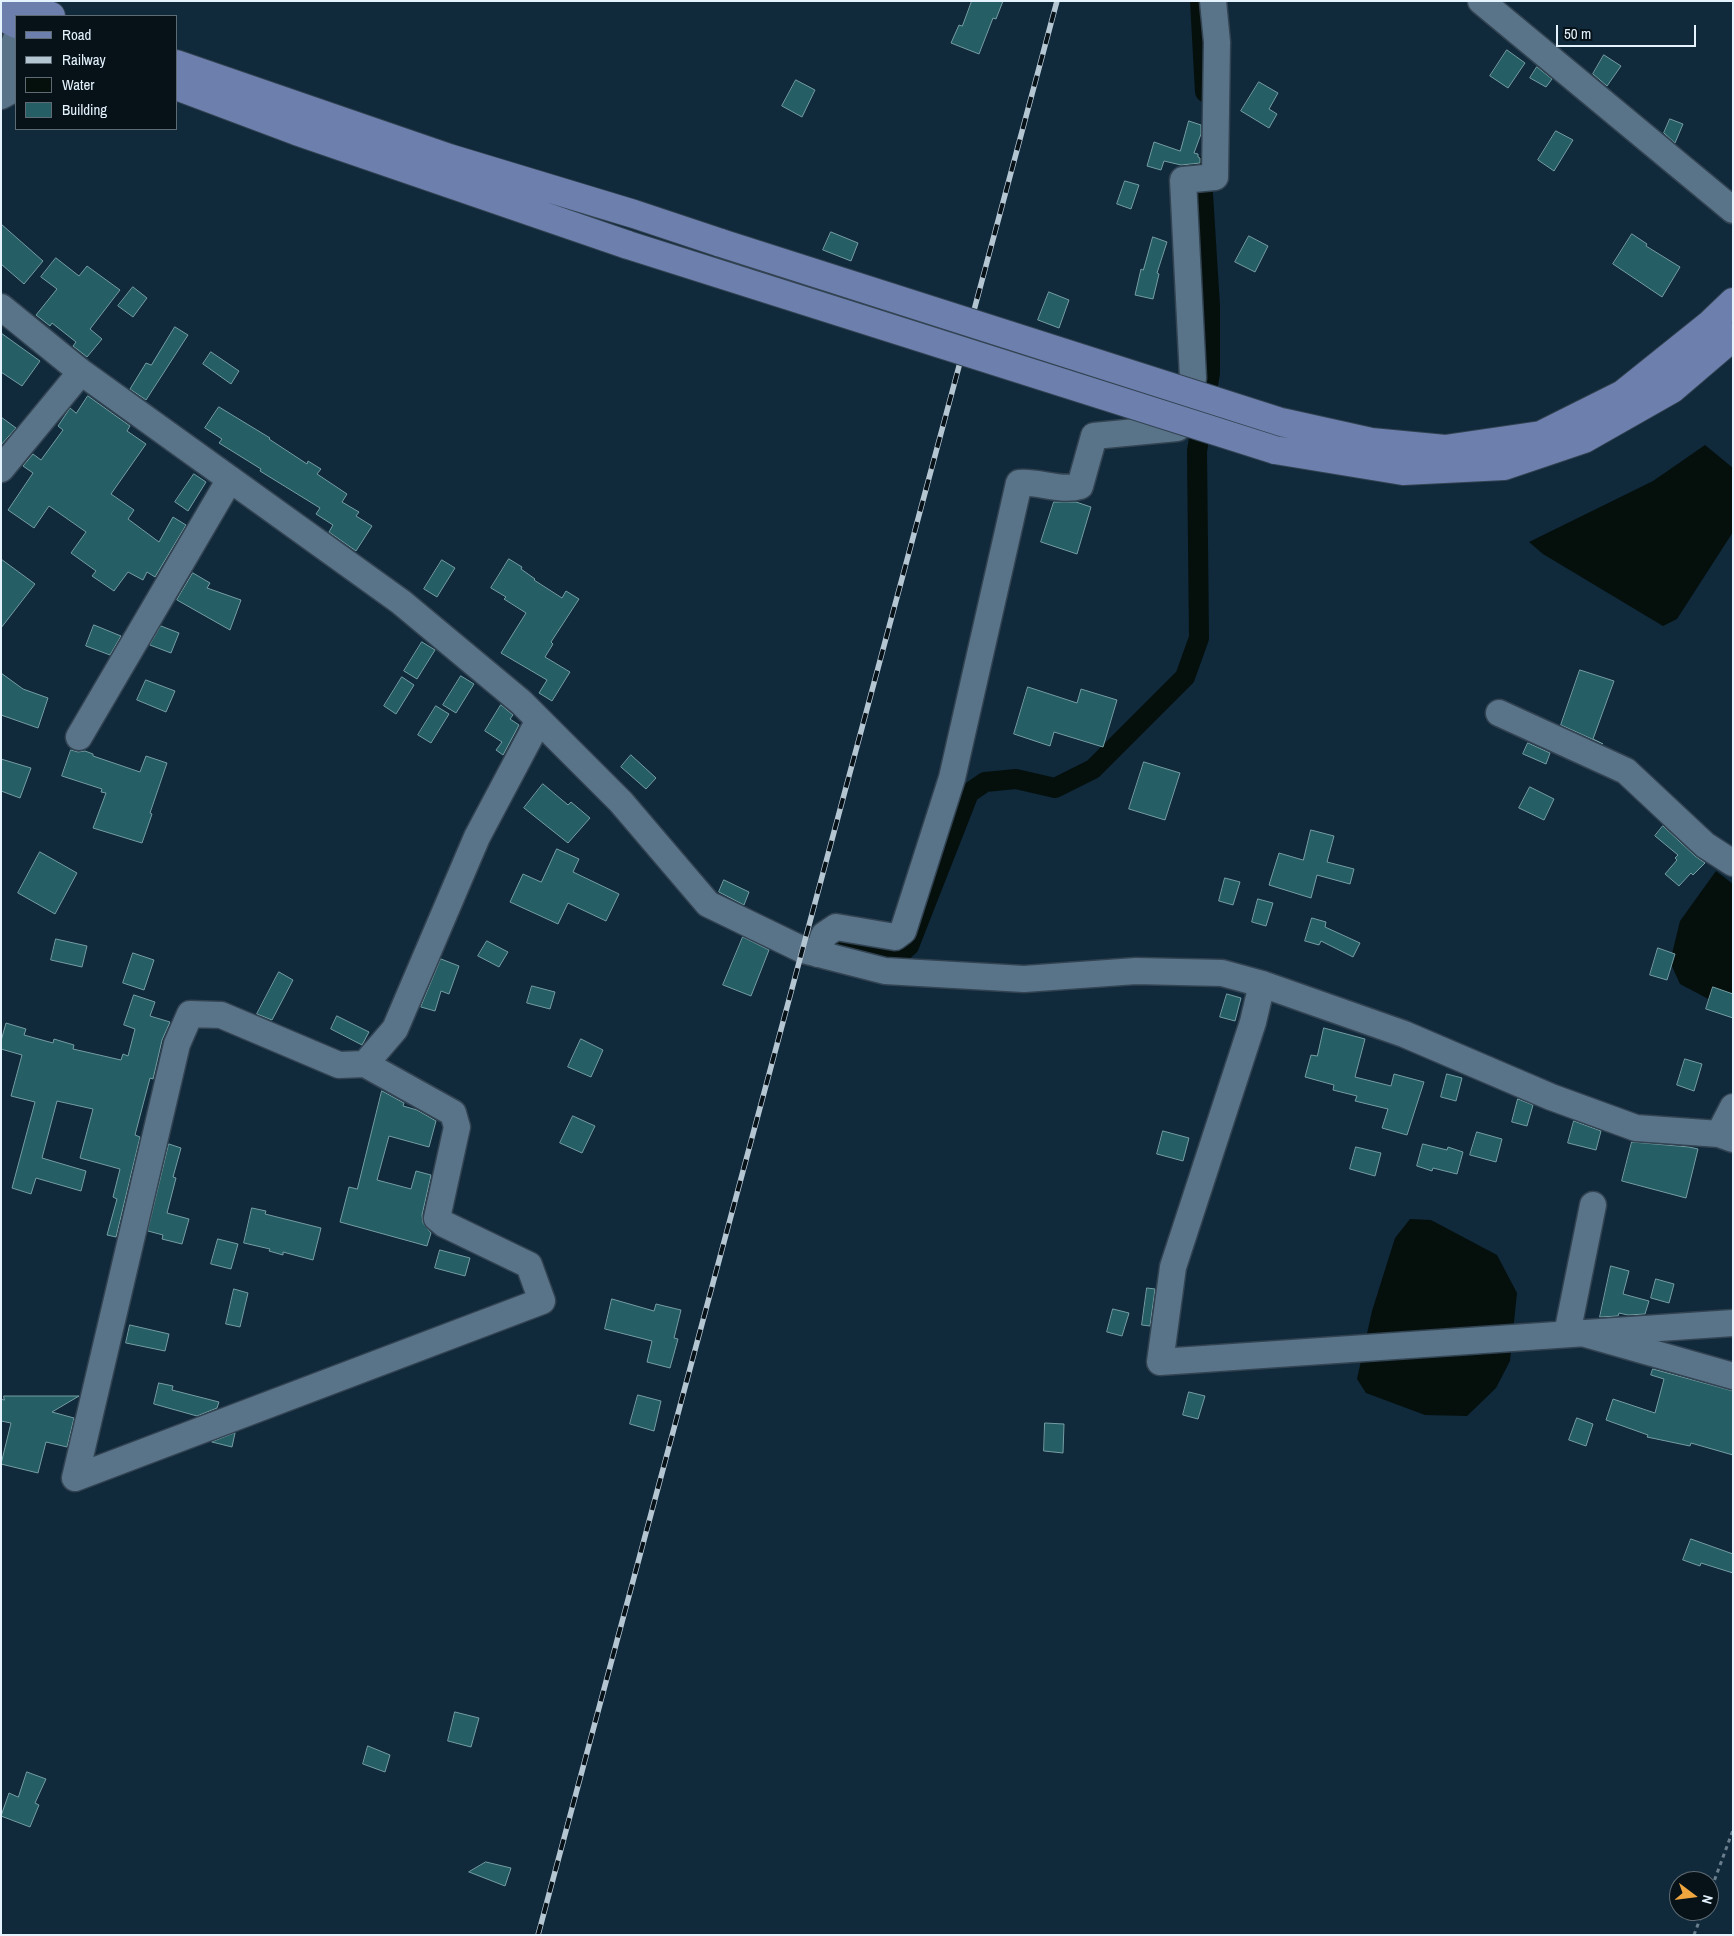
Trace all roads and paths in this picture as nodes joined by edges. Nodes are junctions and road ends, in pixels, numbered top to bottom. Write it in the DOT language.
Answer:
graph roads {
  1 [pos="14,1"];
  2 [pos="1213,1"];
  3 [pos="1482,1"];
  4 [pos="49,15"];
  5 [pos="1,16"];
  6 [pos="15,23"];
  7 [pos="15,41"];
  8 [pos="178,65"];
  9 [pos="1,75"];
  10 [pos="178,87"];
  11 [pos="15,89"];
  12 [pos="1,96"];
  13 [pos="1733,210"];
  14 [pos="1733,302"];
  15 [pos="1,307"];
  16 [pos="1733,337"];
  17 [pos="81,372"];
  18 [pos="1,469"];
  19 [pos="230,479"];
  20 [pos="1499,713"];
  21 [pos="539,720"];
  22 [pos="79,737"];
  23 [pos="1733,863"];
  24 [pos="818,954"];
  25 [pos="1262,984"];
  26 [pos="365,1064"];
  27 [pos="1733,1107"];
  28 [pos="1726,1136"];
  29 [pos="1593,1205"];
  30 [pos="1733,1323"];
  31 [pos="1733,1376"];
  32 [pos="1733,1830"];
  33 [pos="1718,1871"];
  34 [pos="1699,1921"];
  35 [pos="1694,1935"];
  1 -- 4 [label="main road"];
  2 -- 24 [label="street"];
  3 -- 13 [label="street"];
  5 -- 6 [label="main road"];
  7 -- 9 [label="street"];
  8 -- 14 [label="main road, bridge"];
  10 -- 16 [label="main road, bridge"];
  11 -- 12 [label="street"];
  15 -- 17 [label="street"];
  17 -- 18 [label="street"];
  17 -- 19 [label="street"];
  19 -- 21 [label="street"];
  19 -- 22 [label="street"];
  20 -- 23 [label="street"];
  21 -- 24 [label="street"];
  21 -- 26 [label="street"];
  24 -- 25 [label="street"];
  25 -- 28 [label="street"];
  25 -- 30 [label="street"];
  26 -- 26 [label="street"];
  27 -- 28 [label="street"];
  29 -- 31 [label="street"];
  32 -- 33 [label="path"];
  34 -- 35 [label="path"];
}
